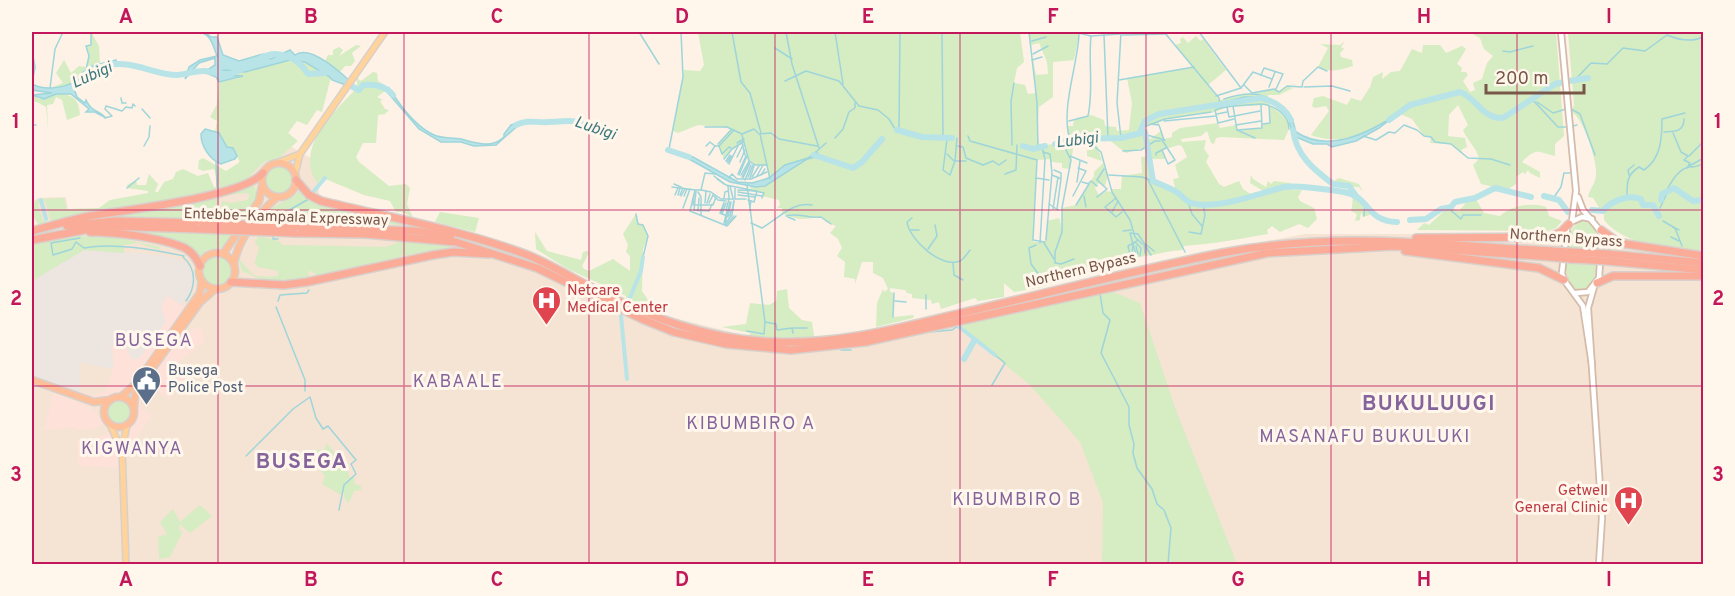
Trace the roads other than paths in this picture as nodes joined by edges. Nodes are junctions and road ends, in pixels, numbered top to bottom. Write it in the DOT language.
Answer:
graph roads {
  1 [pos="385,32"];
  2 [pos="1561,32"];
  3 [pos="300,154"];
  4 [pos="279,162"];
  5 [pos="263,173"];
  6 [pos="296,177"];
  7 [pos="262,185"];
  8 [pos="1576,191"];
  9 [pos="277,197"];
  10 [pos="1592,219"];
  11 [pos="1570,223"];
  12 [pos="200,226"];
  13 [pos="296,230"];
  14 [pos="1601,230"];
  15 [pos="32,232"];
  16 [pos="69,232"];
  17 [pos="32,240"];
  18 [pos="486,242"];
  19 [pos="1357,243"];
  20 [pos="223,254"];
  21 [pos="1704,256"];
  22 [pos="1608,258"];
  23 [pos="234,263"];
  24 [pos="1704,263"];
  25 [pos="200,266"];
  26 [pos="537,268"];
  27 [pos="1704,270"];
  28 [pos="1704,276"];
  29 [pos="1564,280"];
  30 [pos="202,281"];
  31 [pos="231,282"];
  32 [pos="1596,285"];
  33 [pos="215,289"];
  34 [pos="1574,292"];
  35 [pos="1592,365"];
  36 [pos="32,380"];
  37 [pos="68,394"];
  38 [pos="122,396"];
  39 [pos="110,400"];
  40 [pos="134,407"];
  41 [pos="104,416"];
  42 [pos="110,424"];
  43 [pos="127,425"];
  44 [pos="122,450"];
  45 [pos="126,564"];
  46 [pos="1599,564"];
  1 -- 3 [label="main road"];
  2 -- 8 [label="main road"];
  3 -- 4 [label="main road"];
  3 -- 6 [label="main road"];
  4 -- 5 [label="highway"];
  4 -- 6 [label="highway"];
  5 -- 7 [label="highway"];
  5 -- 15 [label="highway"];
  6 -- 9 [label="highway"];
  6 -- 18 [label="highway"];
  7 -- 9 [label="highway"];
  7 -- 20 [label="highway"];
  8 -- 10 [label="main road"];
  8 -- 11 [label="main road"];
  9 -- 23 [label="highway"];
  10 -- 11 [label="main road"];
  10 -- 14 [label="main road"];
  11 -- 19 [label="highway"];
  11 -- 29 [label="main road"];
  12 -- 13 [label="highway, Entebbe–Kampala Expressway, bridge"];
  12 -- 15 [label="highway, Entebbe–Kampala Expressway"];
  12 -- 16 [label="highway, Entebbe–Kampala Expressway"];
  13 -- 18 [label="highway, Entebbe–Kampala Expressway"];
  13 -- 26 [label="highway, Entebbe–Kampala Expressway"];
  14 -- 21 [label="highway"];
  14 -- 32 [label="main road"];
  16 -- 17 [label="highway, Entebbe–Kampala Expressway"];
  16 -- 25 [label="highway"];
  18 -- 19 [label="highway, Northern Bypass"];
  19 -- 22 [label="highway, Northern Bypass, bridge"];
  19 -- 26 [label="highway, Northern Bypass"];
  19 -- 29 [label="highway"];
  20 -- 23 [label="highway"];
  20 -- 25 [label="highway"];
  22 -- 24 [label="highway, Northern Bypass"];
  22 -- 27 [label="highway, Northern Bypass"];
  23 -- 31 [label="highway"];
  25 -- 30 [label="highway"];
  26 -- 31 [label="highway"];
  28 -- 32 [label="highway"];
  29 -- 34 [label="main road"];
  30 -- 33 [label="highway"];
  30 -- 38 [label="highway"];
  31 -- 33 [label="highway"];
  32 -- 34 [label="main road"];
  32 -- 35 [label="main road"];
  33 -- 40 [label="highway"];
  34 -- 35 [label="main road"];
  35 -- 46 [label="main road"];
  36 -- 37 [label="highway"];
  37 -- 39 [label="highway"];
  37 -- 41 [label="highway"];
  38 -- 39 [label="highway"];
  38 -- 40 [label="highway"];
  39 -- 41 [label="highway"];
  40 -- 43 [label="highway"];
  41 -- 42 [label="highway"];
  42 -- 43 [label="highway"];
  42 -- 44 [label="main road"];
  43 -- 44 [label="main road"];
  44 -- 45 [label="main road"];
}
